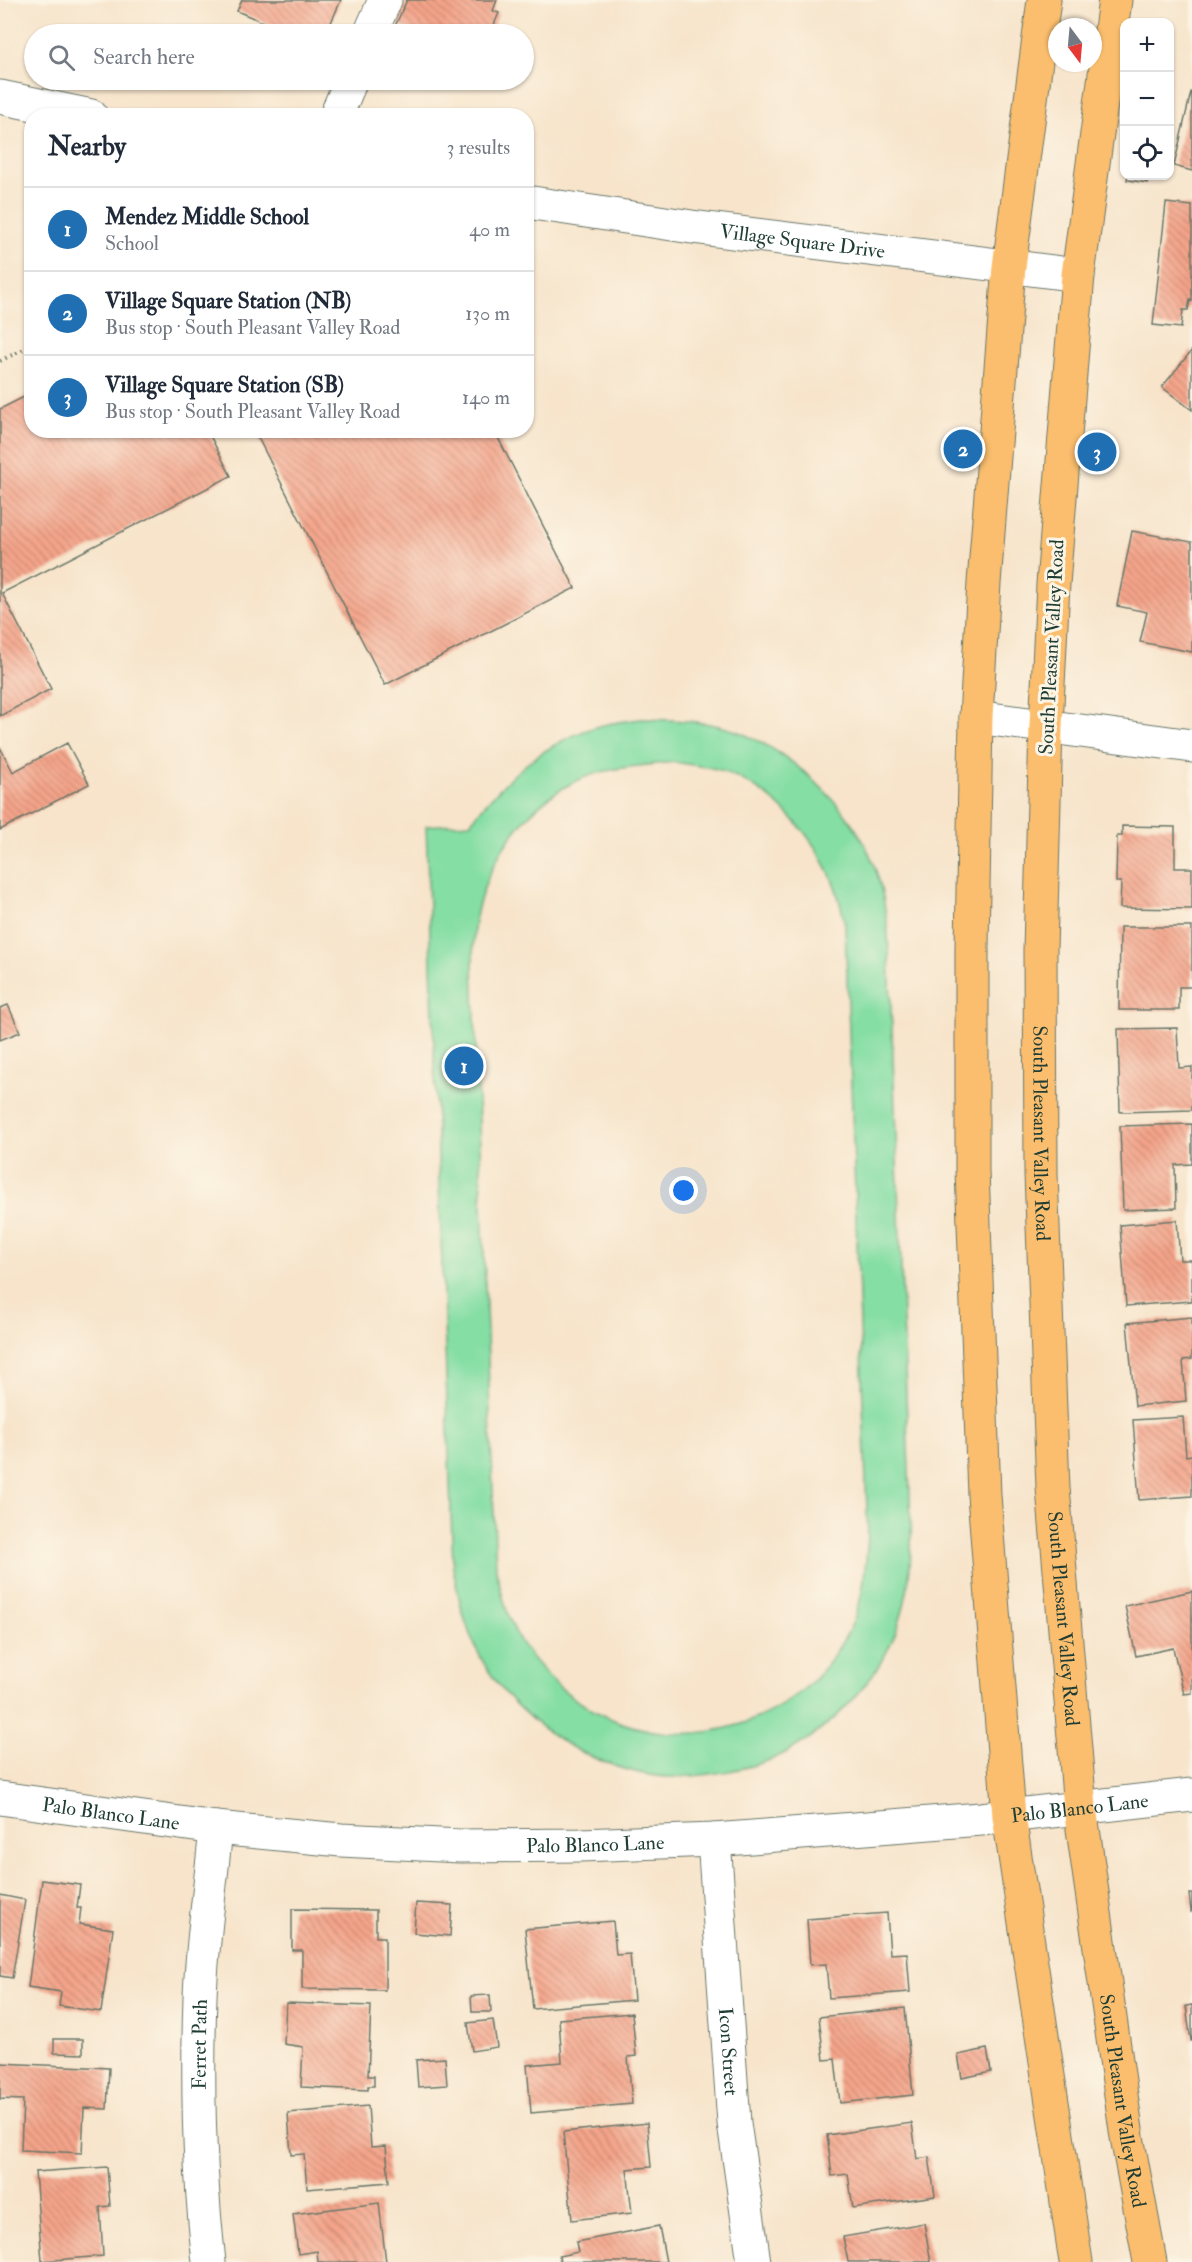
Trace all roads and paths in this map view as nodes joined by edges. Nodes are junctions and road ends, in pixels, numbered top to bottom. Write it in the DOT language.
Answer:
graph roads {
  1 [pos="385,0"];
  2 [pos="1044,0"];
  3 [pos="1115,0"];
  4 [pos="374,24"];
  5 [pos="347,90"];
  6 [pos="0,98"];
  7 [pos="51,108"];
  8 [pos="339,108"];
  9 [pos="534,203"];
  10 [pos="1009,267"];
  11 [pos="1078,275"];
  12 [pos="24,349"];
  13 [pos="0,361"];
  14 [pos="976,717"];
  15 [pos="1046,726"];
  16 [pos="1192,746"];
  17 [pos="1192,1795"];
  18 [pos="0,1798"];
  19 [pos="1080,1808"];
  20 [pos="1009,1816"];
  21 [pos="216,1828"];
  22 [pos="714,1840"];
  23 [pos="209,2262"];
  24 [pos="754,2262"];
  25 [pos="1076,2262"];
  26 [pos="1150,2262"];
  1 -- 4 [label="street"];
  2 -- 10 [label="main road"];
  3 -- 11 [label="main road, South Pleasant Valley Road"];
  5 -- 8 [label="street"];
  6 -- 7 [label="street"];
  9 -- 10 [label="street, Village Square Drive"];
  10 -- 11 [label="street, Village Square Drive"];
  10 -- 14 [label="main road"];
  11 -- 15 [label="main road, South Pleasant Valley Road"];
  12 -- 13 [label="path"];
  14 -- 15 [label="street"];
  14 -- 20 [label="main road"];
  15 -- 16 [label="street"];
  15 -- 19 [label="main road, South Pleasant Valley Road"];
  17 -- 19 [label="street, Palo Blanco Lane"];
  18 -- 21 [label="street, Palo Blanco Lane"];
  19 -- 20 [label="street, Palo Blanco Lane"];
  19 -- 26 [label="main road, South Pleasant Valley Road"];
  20 -- 22 [label="street, Palo Blanco Lane"];
  20 -- 25 [label="main road"];
  21 -- 22 [label="street, Palo Blanco Lane"];
  21 -- 23 [label="street, Ferret Path"];
  22 -- 24 [label="street, Icon Street"];
}
